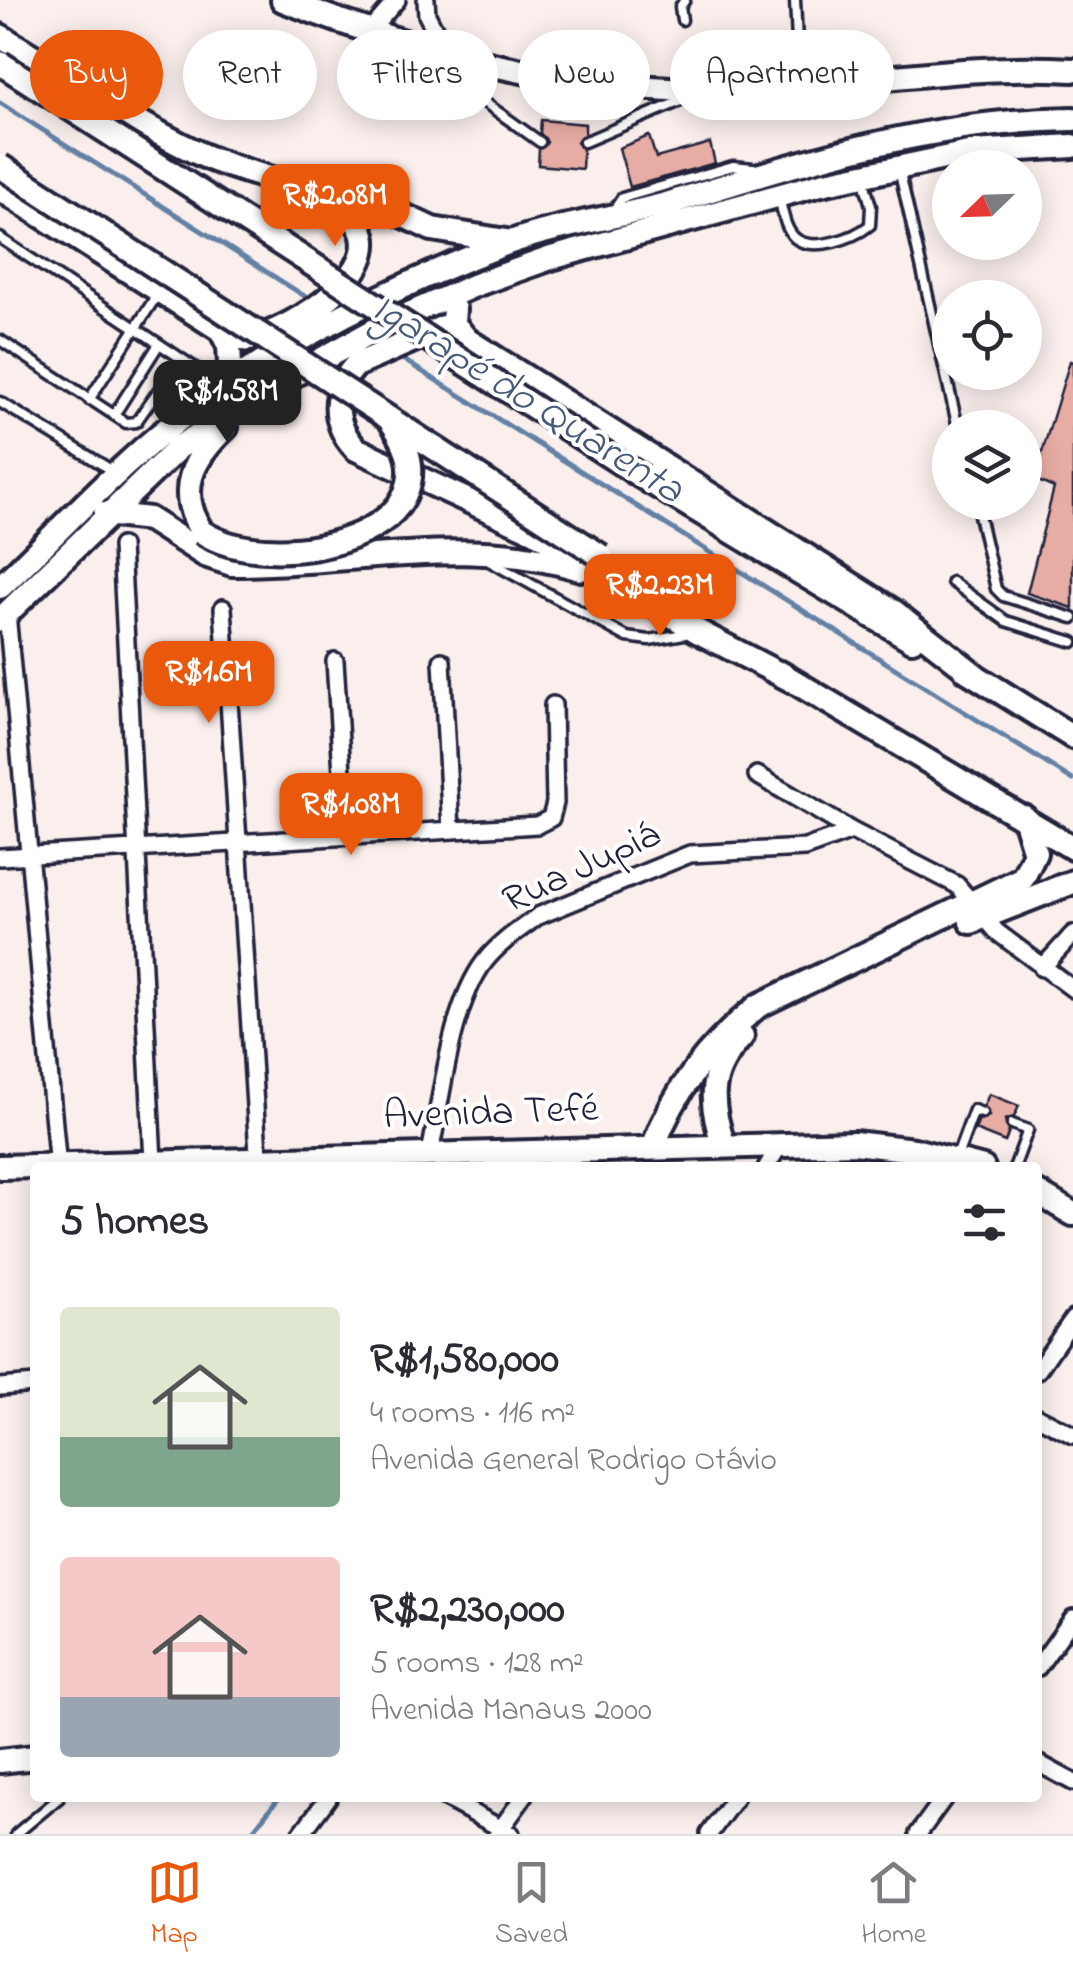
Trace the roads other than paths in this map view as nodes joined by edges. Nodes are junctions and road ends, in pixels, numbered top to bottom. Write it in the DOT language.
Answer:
graph roads {
  1 [pos="284,0"];
  2 [pos="398,0"];
  3 [pos="426,0"];
  4 [pos="685,0"];
  5 [pos="794,0"];
  6 [pos="682,20"];
  7 [pos="360,30"];
  8 [pos="371,30"];
  9 [pos="435,30"];
  10 [pos="796,30"];
  11 [pos="0,36"];
  12 [pos="0,63"];
  13 [pos="498,68"];
  14 [pos="1073,70"];
  15 [pos="894,76"];
  16 [pos="670,87"];
  17 [pos="670,105"];
  18 [pos="498,112"];
  19 [pos="1073,119"];
  20 [pos="540,142"];
  21 [pos="584,142"];
  22 [pos="1073,146"];
  23 [pos="898,165"];
  24 [pos="0,166"];
  25 [pos="862,174"];
  26 [pos="270,180"];
  27 [pos="0,189"];
  28 [pos="778,196"];
  29 [pos="0,238"];
  30 [pos="512,242"];
  31 [pos="474,285"];
  32 [pos="161,289"];
  33 [pos="453,323"];
  34 [pos="135,328"];
  35 [pos="221,330"];
  36 [pos="0,340"];
  37 [pos="159,344"];
  38 [pos="228,385"];
  39 [pos="268,389"];
  40 [pos="89,400"];
  41 [pos="0,402"];
  42 [pos="194,408"];
  43 [pos="954,410"];
  44 [pos="384,414"];
  45 [pos="114,416"];
  46 [pos="119,475"];
  47 [pos="105,514"];
  48 [pos="980,520"];
  49 [pos="121,546"];
  50 [pos="472,551"];
  51 [pos="614,579"];
  52 [pos="952,582"];
  53 [pos="0,587"];
  54 [pos="223,608"];
  55 [pos="4,616"];
  56 [pos="1073,618"];
  57 [pos="698,632"];
  58 [pos="1073,642"];
  59 [pos="335,661"];
  60 [pos="442,661"];
  61 [pos="5,676"];
  62 [pos="976,676"];
  63 [pos="793,682"];
  64 [pos="553,706"];
  65 [pos="1073,737"];
  66 [pos="757,775"];
  67 [pos="1024,817"];
  68 [pos="451,830"];
  69 [pos="852,831"];
  70 [pos="346,836"];
  71 [pos="240,841"];
  72 [pos="1073,848"];
  73 [pos="134,850"];
  74 [pos="26,856"];
  75 [pos="0,857"];
  76 [pos="1073,882"];
  77 [pos="976,911"];
  78 [pos="1073,934"];
  79 [pos="1042,968"];
  80 [pos="1073,989"];
  81 [pos="982,1113"];
  82 [pos="1012,1124"];
  83 [pos="781,1144"];
  84 [pos="724,1146"];
  85 [pos="654,1147"];
  86 [pos="569,1158"];
  87 [pos="430,1160"];
  88 [pos="58,1162"];
  89 [pos="168,1162"];
  90 [pos="259,1162"];
  91 [pos="344,1162"];
  92 [pos="770,1162"];
  93 [pos="957,1162"];
  94 [pos="973,1162"];
  95 [pos="1016,1162"];
  96 [pos="30,1167"];
  97 [pos="0,1168"];
  98 [pos="1042,1195"];
  99 [pos="1073,1214"];
  100 [pos="1073,1320"];
  101 [pos="1042,1364"];
  102 [pos="30,1384"];
  103 [pos="0,1386"];
  104 [pos="1042,1419"];
  105 [pos="1073,1435"];
  106 [pos="1073,1618"];
  107 [pos="1042,1661"];
  108 [pos="30,1758"];
  109 [pos="0,1761"];
  110 [pos="1042,1765"];
  111 [pos="1073,1782"];
  112 [pos="54,1802"];
  113 [pos="325,1802"];
  114 [pos="452,1802"];
  115 [pos="521,1802"];
  116 [pos="731,1802"];
  117 [pos="941,1802"];
  118 [pos="503,1832"];
  119 [pos="16,1834"];
  120 [pos="301,1834"];
  121 [pos="708,1834"];
  122 [pos="918,1834"];
  1 -- 7 [label="main road"];
  2 -- 8 [label="street"];
  3 -- 9 [label="street"];
  4 -- 6 [label="lane"];
  5 -- 10 [label="lane"];
  11 -- 26 [label="main road"];
  12 -- 62 [label="main road, bridge"];
  13 -- 16 [label="main road"];
  14 -- 15 [label="main road"];
  17 -- 21 [label="lane"];
  18 -- 20 [label="lane"];
  19 -- 30 [label="main road"];
  22 -- 23 [label="main road"];
  23 -- 25 [label="main road"];
  23 -- 43 [label="lane"];
  24 -- 44 [label="main road, bridge"];
  25 -- 28 [label="main road"];
  25 -- 28 [label="lane"];
  26 -- 30 [label="main road"];
  26 -- 35 [label="main road"];
  27 -- 32 [label="main road"];
  28 -- 31 [label="main road"];
  29 -- 34 [label="lane"];
  30 -- 38 [label="main road"];
  31 -- 33 [label="main road"];
  31 -- 39 [label="main road"];
  32 -- 34 [label="lane"];
  32 -- 35 [label="main road"];
  33 -- 51 [label="main road"];
  33 -- 62 [label="main road"];
  34 -- 37 [label="lane"];
  34 -- 40 [label="lane"];
  35 -- 38 [label="main road"];
  36 -- 40 [label="lane"];
  37 -- 38 [label="lane"];
  37 -- 45 [label="lane"];
  38 -- 42 [label="main road"];
  39 -- 44 [label="main road, bridge"];
  39 -- 47 [label="main road"];
  40 -- 45 [label="lane"];
  41 -- 46 [label="lane"];
  42 -- 45 [label="lane"];
  42 -- 46 [label="main road"];
  44 -- 63 [label="main road, bridge"];
  46 -- 53 [label="main road"];
  47 -- 50 [label="main road"];
  47 -- 55 [label="main road"];
  48 -- 56 [label="lane"];
  49 -- 73 [label="street"];
  50 -- 51 [label="main road"];
  50 -- 57 [label="lane"];
  51 -- 57 [label="main road"];
  52 -- 58 [label="lane"];
  54 -- 71 [label="street"];
  55 -- 61 [label="street"];
  57 -- 63 [label="main road"];
  59 -- 70 [label="street"];
  60 -- 68 [label="street"];
  61 -- 74 [label="street"];
  62 -- 65 [label="main road"];
  63 -- 67 [label="main road"];
  64 -- 68 [label="street"];
  66 -- 69 [label="street"];
  67 -- 72 [label="main road"];
  67 -- 77 [label="main road"];
  68 -- 70 [label="street"];
  69 -- 77 [label="street"];
  69 -- 87 [label="street, Rua Jupiá"];
  70 -- 71 [label="street"];
  71 -- 73 [label="street"];
  71 -- 90 [label="street"];
  73 -- 74 [label="street"];
  73 -- 89 [label="street"];
  74 -- 75 [label="street"];
  74 -- 88 [label="street"];
  76 -- 77 [label="main road"];
  77 -- 79 [label="street"];
  77 -- 84 [label="main road"];
  77 -- 85 [label="main road"];
  78 -- 79 [label="street"];
  79 -- 80 [label="street"];
  81 -- 94 [label="lane"];
  82 -- 95 [label="lane"];
  83 -- 84 [label="main road, Avenida Tefé"];
  83 -- 92 [label="street"];
  83 -- 93 [label="main road, Avenida Tefé"];
  84 -- 85 [label="main road, Avenida Tefé"];
  85 -- 86 [label="main road, Avenida Tefé"];
  86 -- 87 [label="main road, Avenida Tefé"];
  87 -- 91 [label="main road, Avenida Tefé"];
  96 -- 97 [label="main road, Avenida Tefé"];
  98 -- 99 [label="main road"];
  100 -- 101 [label="street"];
  102 -- 103 [label="street"];
  104 -- 105 [label="street"];
  106 -- 107 [label="street"];
  108 -- 109 [label="main road"];
  110 -- 111 [label="street"];
  112 -- 119 [label="lane"];
  113 -- 120 [label="street"];
  114 -- 118 [label="street"];
  115 -- 118 [label="street"];
  116 -- 121 [label="street"];
  117 -- 122 [label="street"];
}
